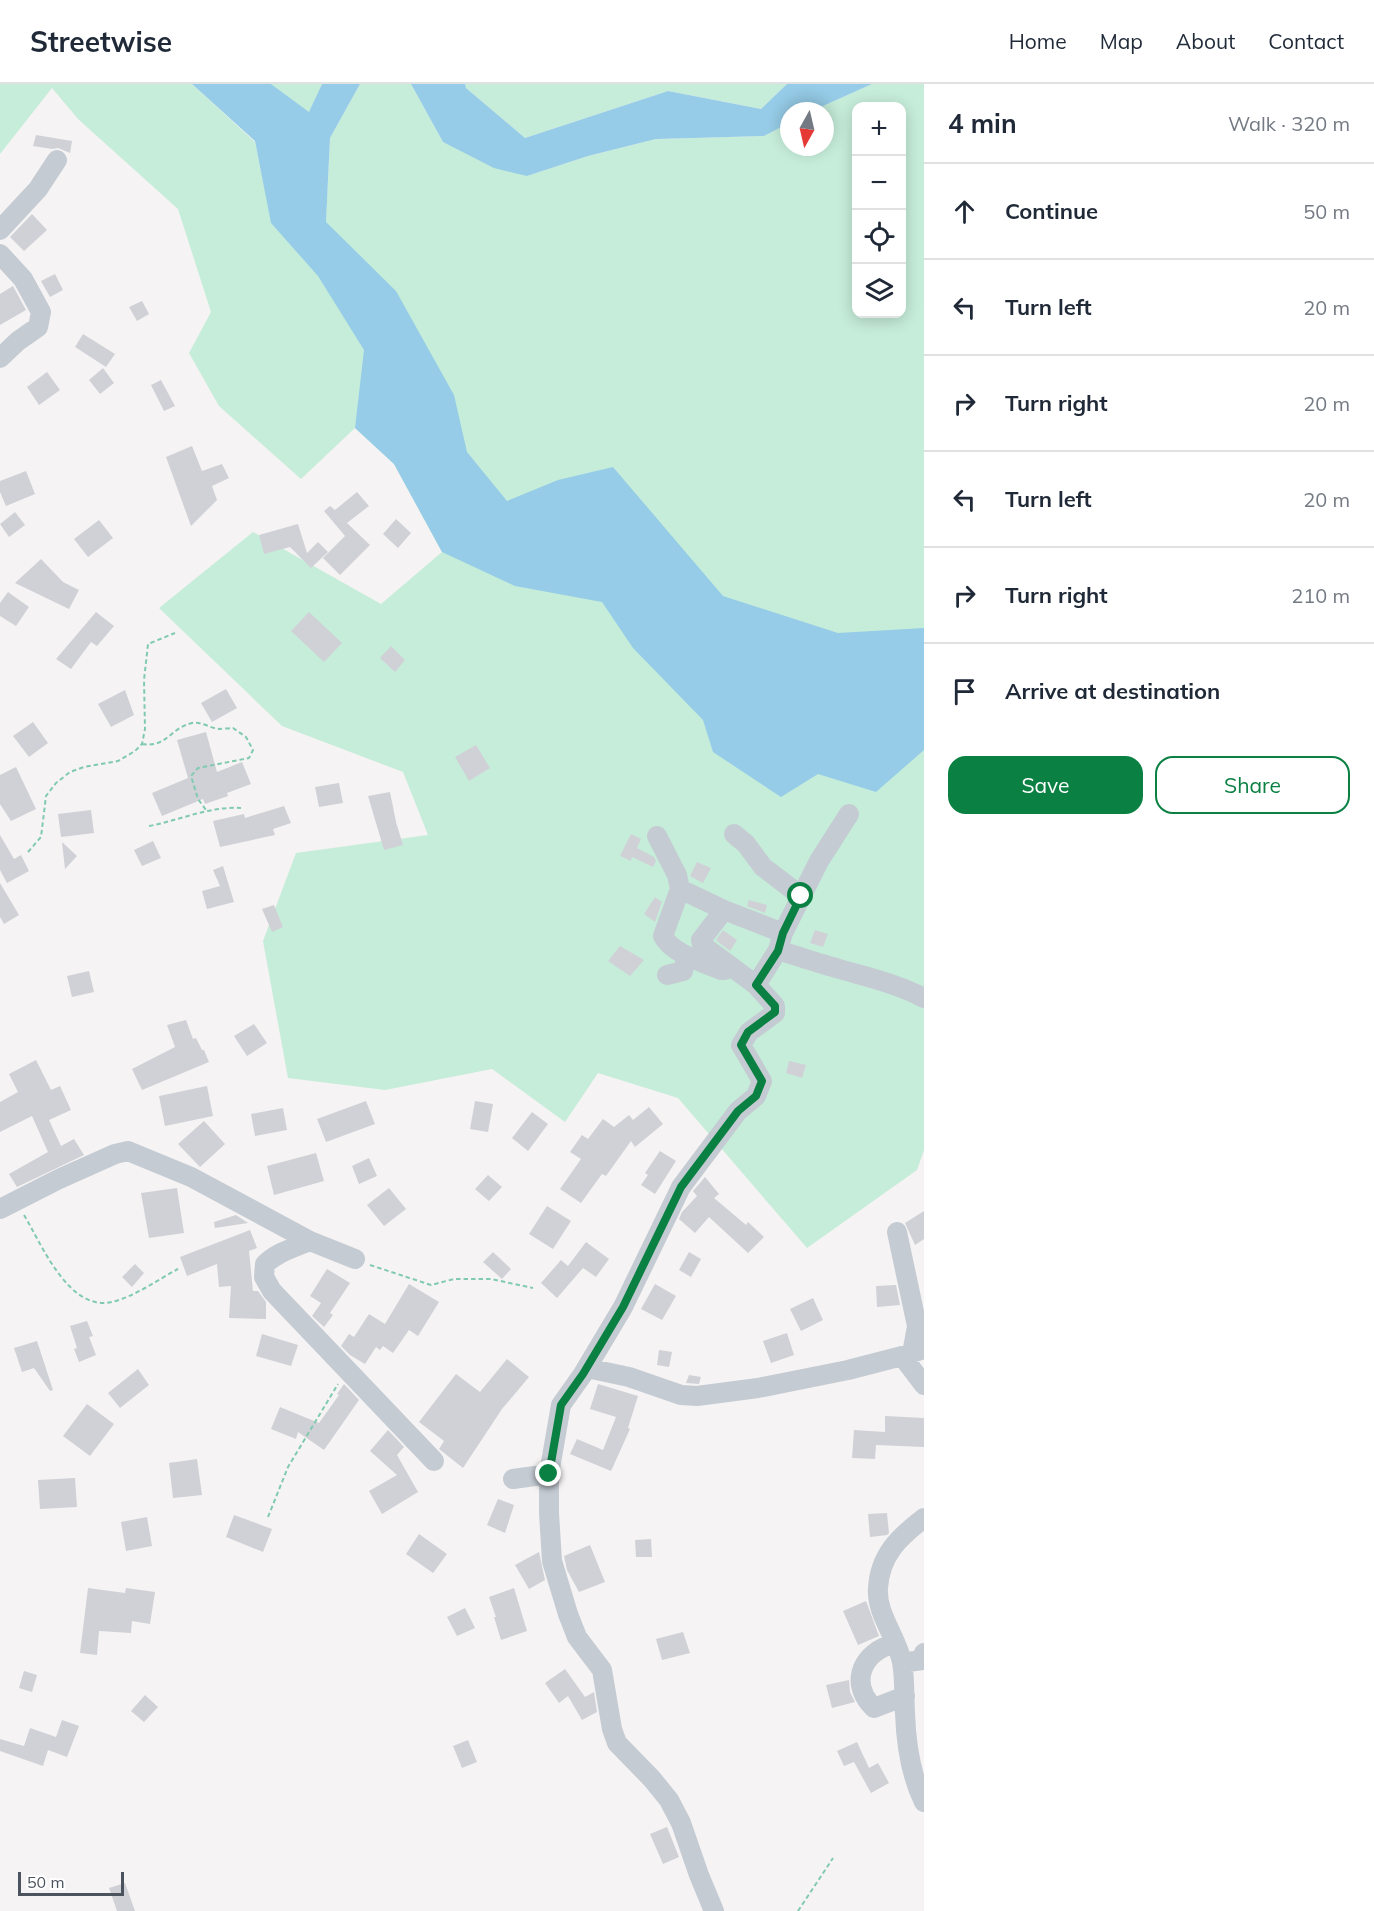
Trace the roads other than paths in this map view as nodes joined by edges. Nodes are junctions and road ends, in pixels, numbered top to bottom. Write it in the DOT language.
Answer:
graph roads {
  1 [pos="57,160"];
  2 [pos="0,230"];
  3 [pos="0,254"];
  4 [pos="0,358"];
  5 [pos="849,814"];
  6 [pos="734,834"];
  7 [pos="657,836"];
  8 [pos="681,889"];
  9 [pos="801,896"];
  10 [pos="724,910"];
  11 [pos="780,942"];
  12 [pos="691,958"];
  13 [pos="734,969"];
  14 [pos="667,975"];
  15 [pos="756,985"];
  16 [pos="924,998"];
  17 [pos="8,1205"];
  18 [pos="897,1232"];
  19 [pos="310,1241"];
  20 [pos="355,1259"];
  21 [pos="913,1353"];
  22 [pos="587,1368"];
  23 [pos="924,1385"];
  24 [pos="434,1461"];
  25 [pos="549,1474"];
  26 [pos="513,1479"];
  27 [pos="924,1518"];
  28 [pos="894,1637"];
  29 [pos="924,1653"];
  30 [pos="902,1664"];
  31 [pos="905,1696"];
  32 [pos="916,1738"];
  33 [pos="924,1802"];
  34 [pos="714,1911"];
  1 -- 2 [label="street"];
  3 -- 4 [label="street"];
  5 -- 9 [label="street"];
  6 -- 9 [label="street"];
  7 -- 8 [label="street"];
  8 -- 10 [label="street"];
  8 -- 12 [label="street"];
  9 -- 11 [label="street"];
  10 -- 11 [label="street"];
  10 -- 13 [label="street"];
  11 -- 15 [label="street"];
  11 -- 16 [label="street"];
  12 -- 13 [label="street"];
  12 -- 14 [label="street"];
  13 -- 15 [label="street"];
  15 -- 22 [label="street"];
  17 -- 19 [label="street"];
  18 -- 21 [label="street"];
  19 -- 20 [label="street"];
  19 -- 24 [label="street"];
  21 -- 22 [label="street"];
  21 -- 23 [label="street"];
  22 -- 25 [label="street"];
  25 -- 26 [label="street"];
  25 -- 34 [label="street"];
  27 -- 28 [label="street"];
  28 -- 30 [label="street"];
  28 -- 31 [label="street"];
  29 -- 30 [label="street"];
  30 -- 31 [label="street"];
  31 -- 32 [label="street"];
  32 -- 33 [label="street"];
}
